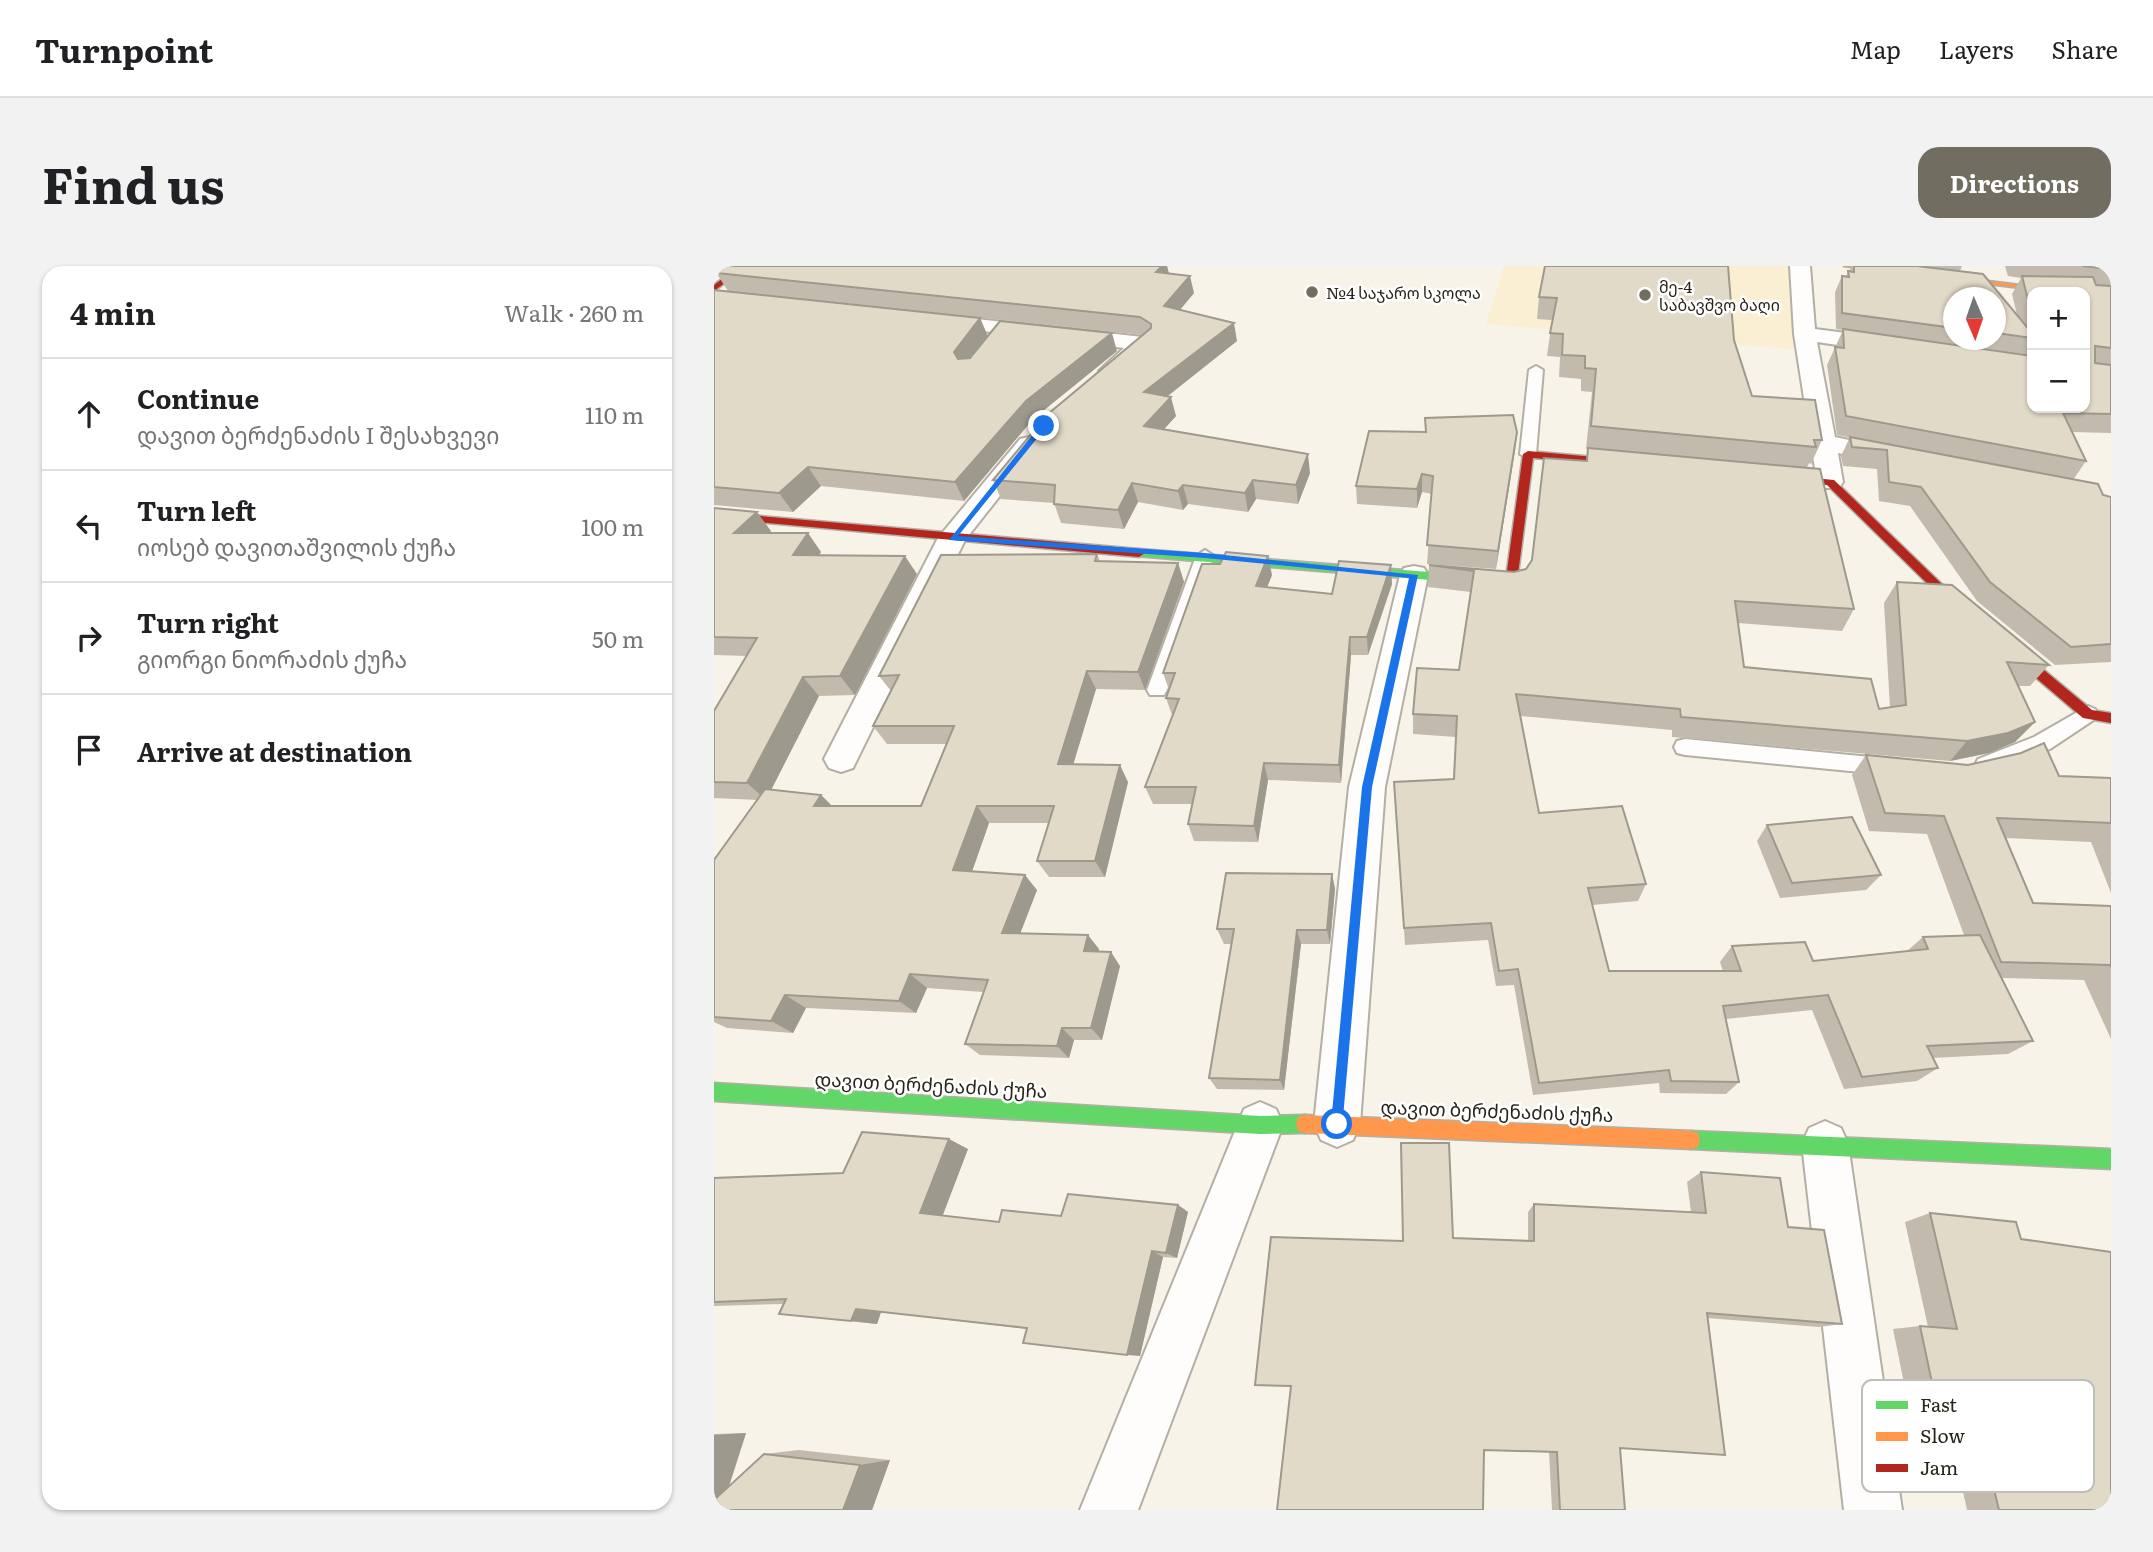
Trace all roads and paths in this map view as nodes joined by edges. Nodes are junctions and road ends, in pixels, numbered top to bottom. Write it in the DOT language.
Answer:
graph roads {
  1 [pos="744,266"];
  2 [pos="1800,266"];
  3 [pos="1848,266"];
  4 [pos="2028,287"];
  5 [pos="714,289"];
  6 [pos="714,298"];
  7 [pos="742,300"];
  8 [pos="908,318"];
  9 [pos="1805,334"];
  10 [pos="1912,349"];
  11 [pos="1536,370"];
  12 [pos="1093,385"];
  13 [pos="1044,426"];
  14 [pos="1825,443"];
  15 [pos="1528,454"];
  16 [pos="1920,462"];
  17 [pos="1653,465"];
  18 [pos="1761,476"];
  19 [pos="1830,482"];
  20 [pos="714,514"];
  21 [pos="952,538"];
  22 [pos="1205,556"];
  23 [pos="1414,575"];
  24 [pos="1157,690"];
  25 [pos="2088,714"];
  26 [pos="2111,718"];
  27 [pos="1685,747"];
  28 [pos="841,759"];
  29 [pos="1908,769"];
  30 [pos="1961,771"];
  31 [pos="714,1093"];
  32 [pos="1337,1124"];
  33 [pos="1260,1125"];
  34 [pos="1825,1144"];
  35 [pos="2111,1159"];
  36 [pos="1862,1426"];
  37 [pos="1871,1492"];
  38 [pos="1109,1510"];
  39 [pos="1873,1510"];
  1 -- 5 [label="street"];
  2 -- 9 [label="street"];
  3 -- 4 [label="street"];
  6 -- 7 [label="street"];
  8 -- 12 [label="street"];
  9 -- 10 [label="street"];
  9 -- 14 [label="street"];
  11 -- 15 [label="lane"];
  13 -- 21 [label="street"];
  14 -- 16 [label="street"];
  14 -- 19 [label="street"];
  15 -- 17 [label="street"];
  15 -- 23 [label="street"];
  18 -- 19 [label="street"];
  19 -- 25 [label="street"];
  20 -- 21 [label="street"];
  21 -- 22 [label="street"];
  21 -- 28 [label="street"];
  22 -- 23 [label="street"];
  22 -- 24 [label="lane"];
  23 -- 32 [label="street"];
  25 -- 26 [label="street"];
  25 -- 30 [label="lane"];
  27 -- 29 [label="lane"];
  31 -- 33 [label="street, დავით ბერძენაძის ქუჩა"];
  32 -- 33 [label="street, დავით ბერძენაძის ქუჩა"];
  32 -- 34 [label="street, დავით ბერძენაძის ქუჩა"];
  33 -- 38 [label="street"];
  34 -- 35 [label="street, დავით ბერძენაძის ქუჩა"];
  34 -- 36 [label="street"];
  37 -- 39 [label="street"];
}
